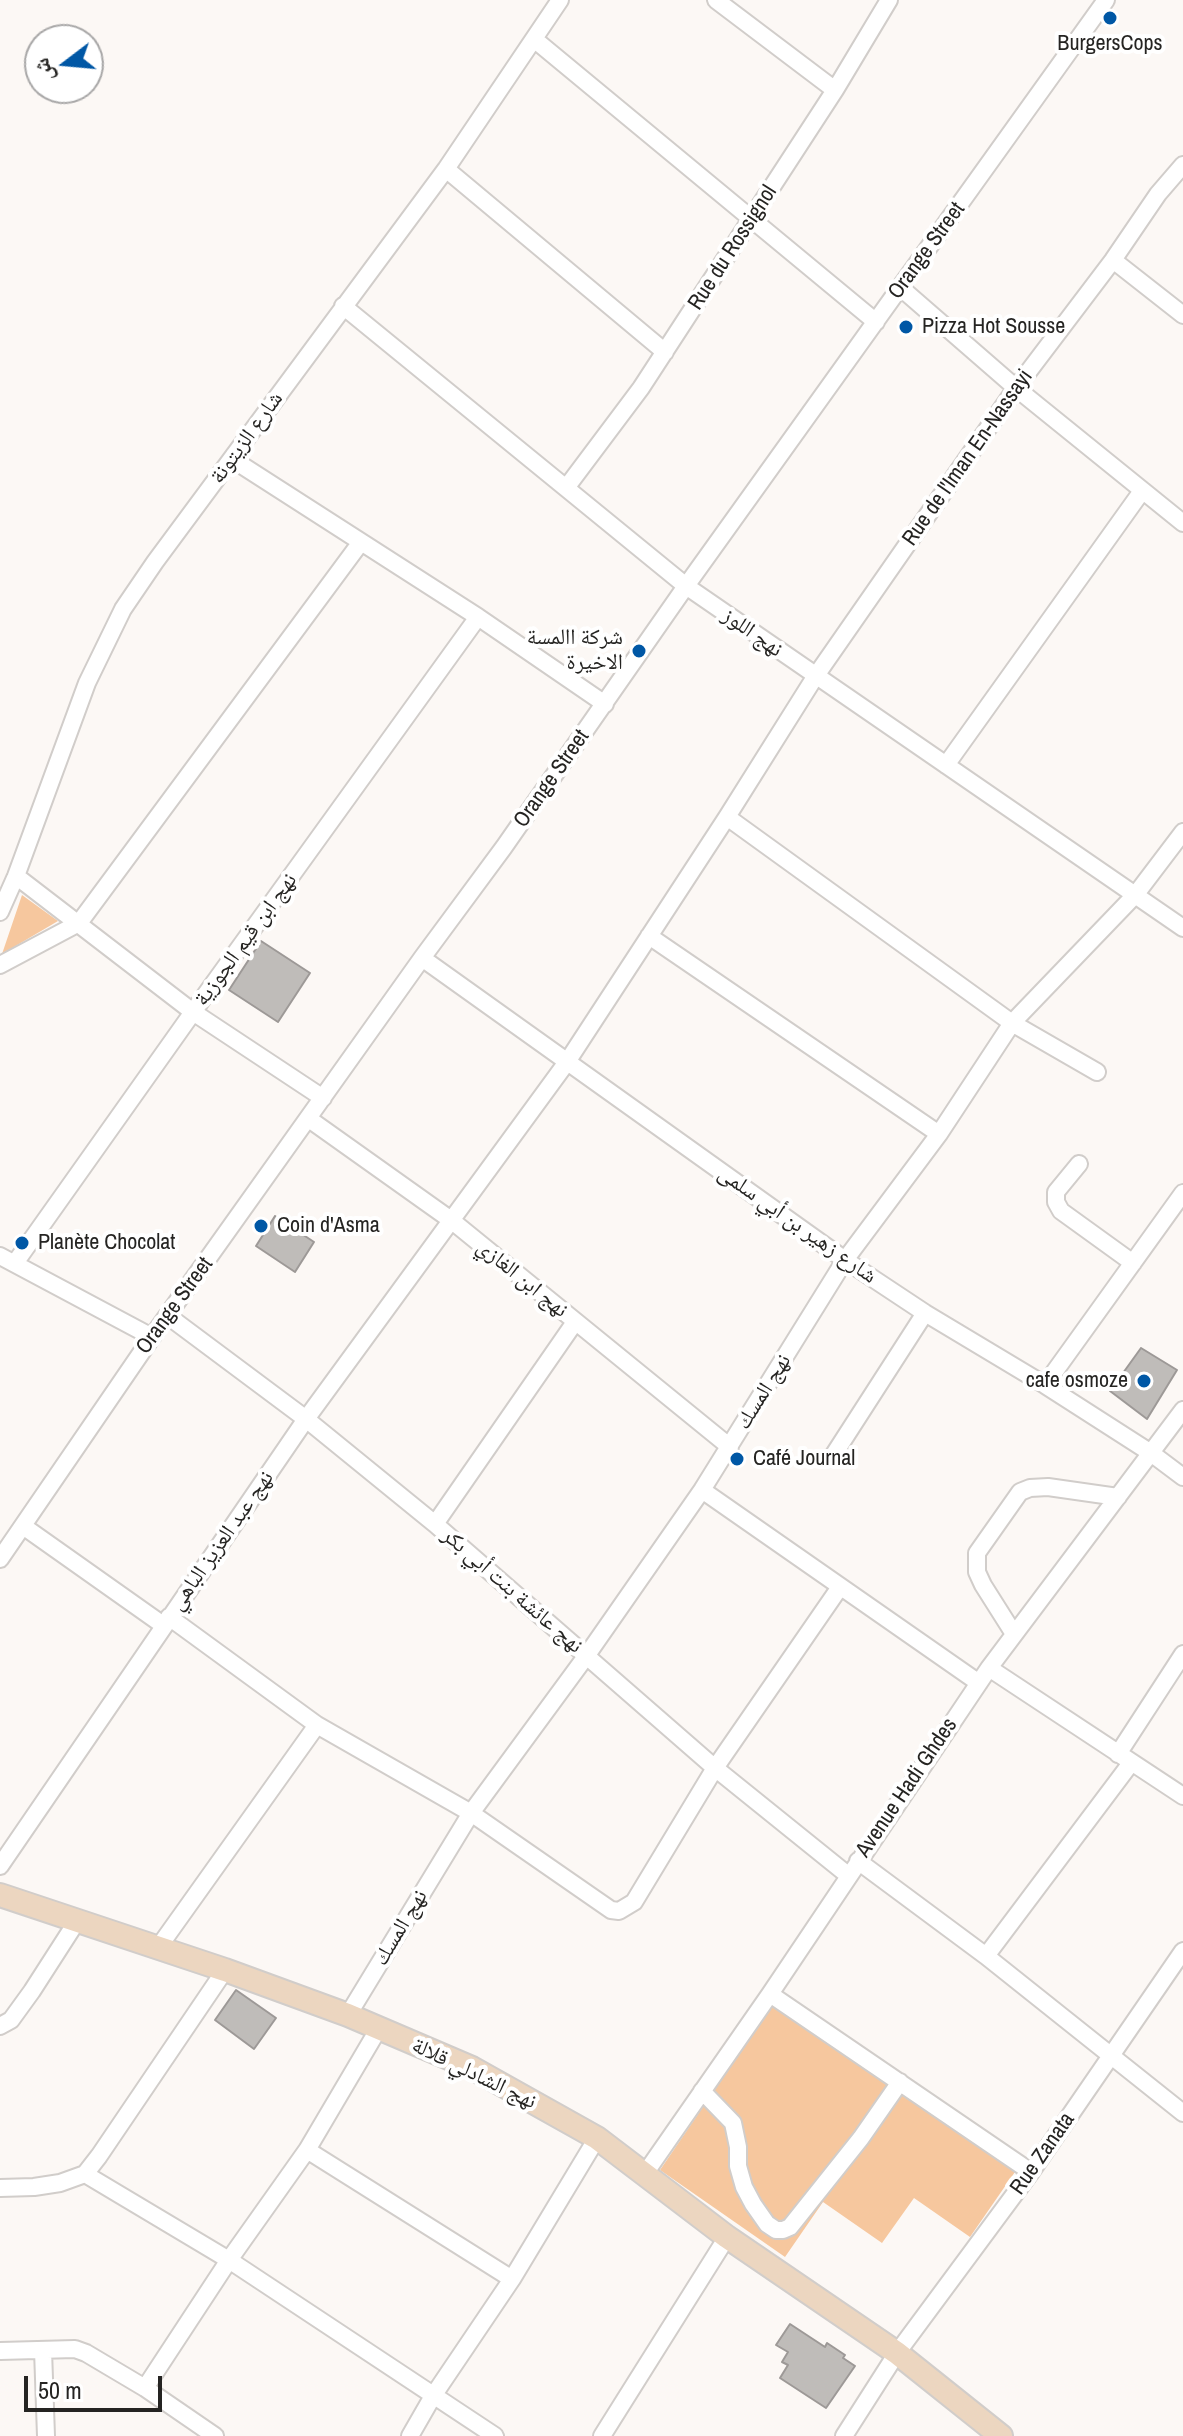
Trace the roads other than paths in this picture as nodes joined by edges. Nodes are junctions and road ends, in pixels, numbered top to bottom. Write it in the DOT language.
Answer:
graph roads {
  1 [pos="560,0"];
  2 [pos="716,0"];
  3 [pos="889,0"];
  4 [pos="1106,0"];
  5 [pos="534,39"];
  6 [pos="835,90"];
  7 [pos="1183,165"];
  8 [pos="446,169"];
  9 [pos="751,220"];
  10 [pos="1113,260"];
  11 [pos="901,288"];
  12 [pos="343,306"];
  13 [pos="1183,315"];
  14 [pos="876,322"];
  15 [pos="665,352"];
  16 [pos="1016,388"];
  17 [pos="232,459"];
  18 [pos="566,488"];
  19 [pos="1142,491"];
  20 [pos="1183,523"];
  21 [pos="361,542"];
  22 [pos="686,586"];
  23 [pos="478,617"];
  24 [pos="815,677"];
  25 [pos="605,704"];
  26 [pos="946,765"];
  27 [pos="727,817"];
  28 [pos="1183,832"];
  29 [pos="16,876"];
  30 [pos="1136,894"];
  31 [pos="0,912"];
  32 [pos="79,923"];
  33 [pos="1183,928"];
  34 [pos="649,936"];
  35 [pos="422,958"];
  36 [pos="0,965"];
  37 [pos="193,1012"];
  38 [pos="1012,1023"];
  39 [pos="567,1062"];
  40 [pos="1097,1072"];
  41 [pos="323,1098"];
  42 [pos="309,1119"];
  43 [pos="939,1134"];
  44 [pos="1079,1164"];
  45 [pos="1183,1193"];
  46 [pos="451,1220"];
  47 [pos="8,1260"];
  48 [pos="845,1260"];
  49 [pos="1133,1263"];
  50 [pos="925,1313"];
  51 [pos="168,1316"];
  52 [pos="575,1322"];
  53 [pos="152,1337"];
  54 [pos="1045,1385"];
  55 [pos="1183,1410"];
  56 [pos="306,1419"];
  57 [pos="730,1447"];
  58 [pos="1151,1453"];
  59 [pos="831,1459"];
  60 [pos="1183,1477"];
  61 [pos="702,1490"];
  62 [pos="1118,1497"];
  63 [pos="435,1524"];
  64 [pos="23,1526"];
  65 [pos="0,1559"];
  66 [pos="840,1587"];
  67 [pos="166,1621"];
  68 [pos="1014,1634"];
  69 [pos="1183,1654"];
  70 [pos="587,1655"];
  71 [pos="989,1668"];
  72 [pos="979,1683"];
  73 [pos="317,1725"];
  74 [pos="1124,1759"];
  75 [pos="715,1768"];
  76 [pos="1183,1796"];
  77 [pos="471,1813"];
  78 [pos="858,1861"];
  79 [pos="0,1866"];
  80 [pos="849,1876"];
  81 [pos="0,1895"];
  82 [pos="77,1921"];
  83 [pos="158,1948"];
  84 [pos="1183,1951"];
  85 [pos="986,1956"];
  86 [pos="225,1970"];
  87 [pos="770,1994"];
  88 [pos="348,2015"];
  89 [pos="0,2026"];
  90 [pos="379,2028"];
  91 [pos="1112,2055"];
  92 [pos="900,2082"];
  93 [pos="702,2091"];
  94 [pos="1183,2113"];
  95 [pos="597,2138"];
  96 [pos="307,2150"];
  97 [pos="1031,2172"];
  98 [pos="85,2174"];
  99 [pos="644,2175"];
  100 [pos="0,2188"];
  101 [pos="727,2237"];
  102 [pos="229,2260"];
  103 [pos="512,2279"];
  104 [pos="43,2350"];
  105 [pos="0,2351"];
  106 [pos="897,2353"];
  107 [pos="145,2388"];
  108 [pos="433,2396"];
  109 [pos="46,2436"];
  110 [pos="215,2436"];
  111 [pos="410,2436"];
  112 [pos="495,2436"];
  113 [pos="602,2436"];
  114 [pos="844,2436"];
  115 [pos="1001,2436"];
  1 -- 5 [label="street, شارع الزيتونة"];
  2 -- 6 [label="street"];
  3 -- 6 [label="street, Rue du Rossignol"];
  4 -- 11 [label="street, Orange Street"];
  5 -- 8 [label="street, شارع الزيتونة"];
  5 -- 9 [label="street"];
  6 -- 9 [label="street, Rue du Rossignol"];
  7 -- 10 [label="street, Rue de l'Iman En-Nassayi"];
  8 -- 12 [label="street, شارع الزيتونة"];
  8 -- 15 [label="street"];
  9 -- 14 [label="street"];
  9 -- 15 [label="street, Rue du Rossignol"];
  10 -- 13 [label="street"];
  10 -- 16 [label="street, Rue de l'Iman En-Nassayi"];
  11 -- 14 [label="street, Orange Street"];
  11 -- 16 [label="street"];
  12 -- 17 [label="street, شارع الزيتونة"];
  12 -- 18 [label="street, نهج اللوز"];
  14 -- 22 [label="street, Orange Street"];
  15 -- 18 [label="street, Rue du Rossignol"];
  16 -- 19 [label="street"];
  16 -- 24 [label="street, Rue de l'Iman En-Nassayi"];
  17 -- 21 [label="street"];
  17 -- 29 [label="street, شارع الزيتونة"];
  18 -- 22 [label="street, نهج اللوز"];
  19 -- 20 [label="street"];
  19 -- 26 [label="street"];
  21 -- 23 [label="street"];
  21 -- 32 [label="street"];
  22 -- 24 [label="street, نهج اللوز"];
  22 -- 25 [label="street, Orange Street"];
  23 -- 25 [label="street"];
  23 -- 37 [label="street, نهج ابن قيم الجوزية"];
  24 -- 26 [label="street, نهج اللوز"];
  24 -- 27 [label="street, Rue de l'Iman En-Nassayi"];
  25 -- 35 [label="street, Orange Street"];
  26 -- 30 [label="street, نهج اللوز"];
  27 -- 34 [label="street, Rue de l'Iman En-Nassayi"];
  27 -- 38 [label="street"];
  28 -- 30 [label="street, نهج المسك"];
  29 -- 31 [label="street, شارع الزيتونة"];
  29 -- 32 [label="street"];
  30 -- 33 [label="street, نهج اللوز"];
  30 -- 38 [label="street, نهج المسك"];
  32 -- 36 [label="street"];
  32 -- 37 [label="street"];
  34 -- 39 [label="street, نهج عبد العزيز الباهي"];
  34 -- 43 [label="street"];
  35 -- 39 [label="street, شارع زهير بن أبي سلمى"];
  35 -- 41 [label="street, Orange Street"];
  37 -- 41 [label="street"];
  37 -- 47 [label="street, نهج ابن قيم الجوزية"];
  38 -- 40 [label="street"];
  38 -- 43 [label="street, نهج المسك"];
  39 -- 46 [label="street, نهج عبد العزيز الباهي"];
  39 -- 48 [label="street, شارع زهير بن أبي سلمى"];
  41 -- 42 [label="street, Orange Street"];
  42 -- 46 [label="street, نهج ابن الغازي"];
  42 -- 51 [label="street, Orange Street"];
  43 -- 48 [label="street, نهج المسك"];
  44 -- 49 [label="street"];
  45 -- 49 [label="street"];
  46 -- 52 [label="street, نهج ابن الغازي"];
  46 -- 56 [label="street, نهج عبد العزيز الباهي"];
  47 -- 53 [label="street"];
  48 -- 50 [label="street, شارع زهير بن أبي سلمى"];
  48 -- 57 [label="street, نهج المسك"];
  49 -- 54 [label="street"];
  50 -- 54 [label="street, شارع زهير بن أبي سلمى"];
  50 -- 59 [label="street"];
  51 -- 53 [label="street, Orange Street"];
  51 -- 56 [label="street, نهج عائشة بنت أبي بكر"];
  52 -- 57 [label="street, نهج ابن الغازي"];
  52 -- 63 [label="street"];
  53 -- 64 [label="street, Orange Street"];
  54 -- 58 [label="street, شارع زهير بن أبي سلمى"];
  55 -- 58 [label="street, Avenue Hadi Ghdes"];
  56 -- 63 [label="street, نهج عائشة بنت أبي بكر"];
  56 -- 67 [label="street, نهج عبد العزيز الباهي"];
  57 -- 61 [label="street, نهج المسك"];
  58 -- 60 [label="street, شارع زهير بن أبي سلمى"];
  58 -- 62 [label="street, Avenue Hadi Ghdes"];
  61 -- 66 [label="street"];
  61 -- 70 [label="street, نهج المسك"];
  62 -- 68 [label="street, Avenue Hadi Ghdes"];
  62 -- 68 [label="street"];
  63 -- 70 [label="street, نهج عائشة بنت أبي بكر"];
  64 -- 65 [label="street, Orange Street"];
  64 -- 67 [label="street"];
  66 -- 72 [label="street"];
  66 -- 75 [label="street"];
  67 -- 73 [label="street"];
  67 -- 79 [label="street, نهج عبد العزيز الباهي"];
  68 -- 71 [label="street, Avenue Hadi Ghdes"];
  69 -- 74 [label="street"];
  70 -- 75 [label="street, نهج عائشة بنت أبي بكر"];
  70 -- 77 [label="street, نهج المسك"];
  71 -- 72 [label="street, Avenue Hadi Ghdes"];
  71 -- 74 [label="street"];
  72 -- 78 [label="street, Avenue Hadi Ghdes"];
  73 -- 77 [label="street"];
  73 -- 83 [label="street"];
  74 -- 76 [label="street"];
  74 -- 85 [label="street"];
  75 -- 77 [label="street"];
  75 -- 80 [label="street, نهج عائشة بنت أبي بكر"];
  77 -- 88 [label="street, نهج المسك"];
  78 -- 80 [label="street, Avenue Hadi Ghdes"];
  78 -- 85 [label="street"];
  80 -- 87 [label="street, Avenue Hadi Ghdes"];
  81 -- 82 [label="street, نهج الشادلي قلالة"];
  82 -- 83 [label="street, نهج الشادلي قلالة"];
  82 -- 89 [label="street"];
  83 -- 86 [label="street, نهج الشادلي قلالة"];
  84 -- 91 [label="street, Rue Zanata"];
  85 -- 91 [label="street"];
  86 -- 88 [label="street, نهج الشادلي قلالة"];
  86 -- 98 [label="street"];
  87 -- 92 [label="street"];
  87 -- 93 [label="street, Avenue Hadi Ghdes"];
  88 -- 90 [label="street, نهج الشادلي قلالة"];
  90 -- 95 [label="street, نهج الشادلي قلالة"];
  90 -- 96 [label="street"];
  91 -- 94 [label="street"];
  91 -- 97 [label="street, Rue Zanata"];
  92 -- 93 [label="street"];
  92 -- 97 [label="street"];
  93 -- 99 [label="street, Avenue Hadi Ghdes"];
  95 -- 99 [label="street, نهج الشادلي قلالة"];
  95 -- 103 [label="street"];
  96 -- 102 [label="street"];
  96 -- 103 [label="street"];
  97 -- 106 [label="street, Rue Zanata"];
  98 -- 100 [label="street"];
  98 -- 102 [label="street"];
  99 -- 101 [label="street, نهج الشادلي قلالة"];
  101 -- 106 [label="street, نهج الشادلي قلالة"];
  101 -- 113 [label="street"];
  102 -- 107 [label="street"];
  102 -- 108 [label="street"];
  103 -- 108 [label="street"];
  104 -- 105 [label="street"];
  104 -- 107 [label="street"];
  104 -- 109 [label="street"];
  106 -- 114 [label="street, Rue Zanata"];
  106 -- 115 [label="street, نهج الشادلي قلالة"];
  107 -- 110 [label="street"];
  108 -- 111 [label="street"];
  108 -- 112 [label="street"];
}
